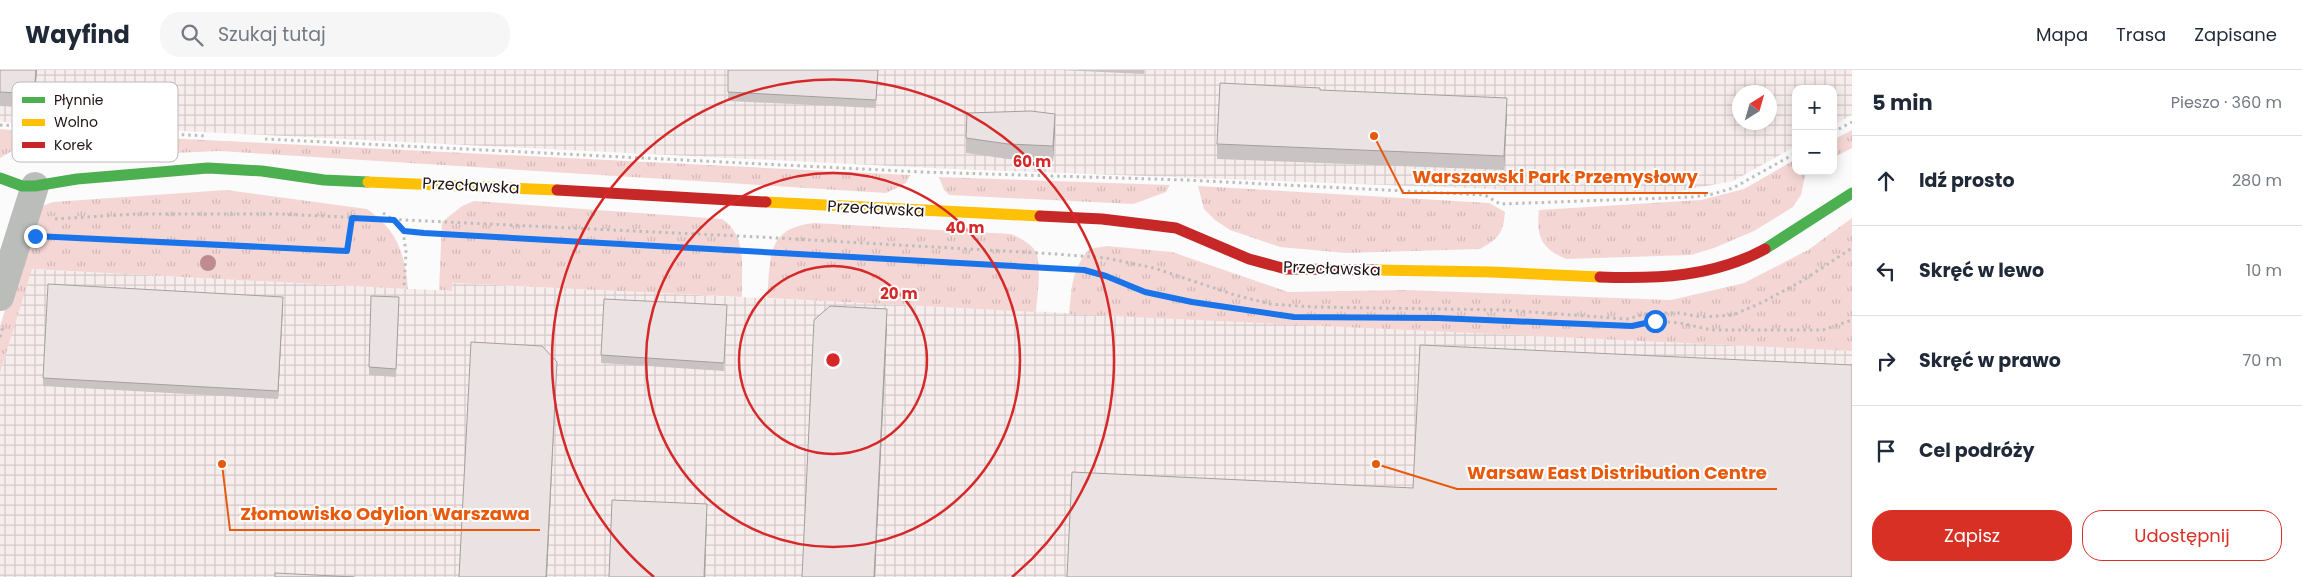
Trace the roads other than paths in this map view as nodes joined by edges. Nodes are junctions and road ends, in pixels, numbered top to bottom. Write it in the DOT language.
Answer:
graph roads {
  1 [pos="14,187"];
  2 [pos="1852,193"];
  3 [pos="0,298"];
  1 -- 2 [label="street, Przecławska"];
  1 -- 3 [label="street"];
}
